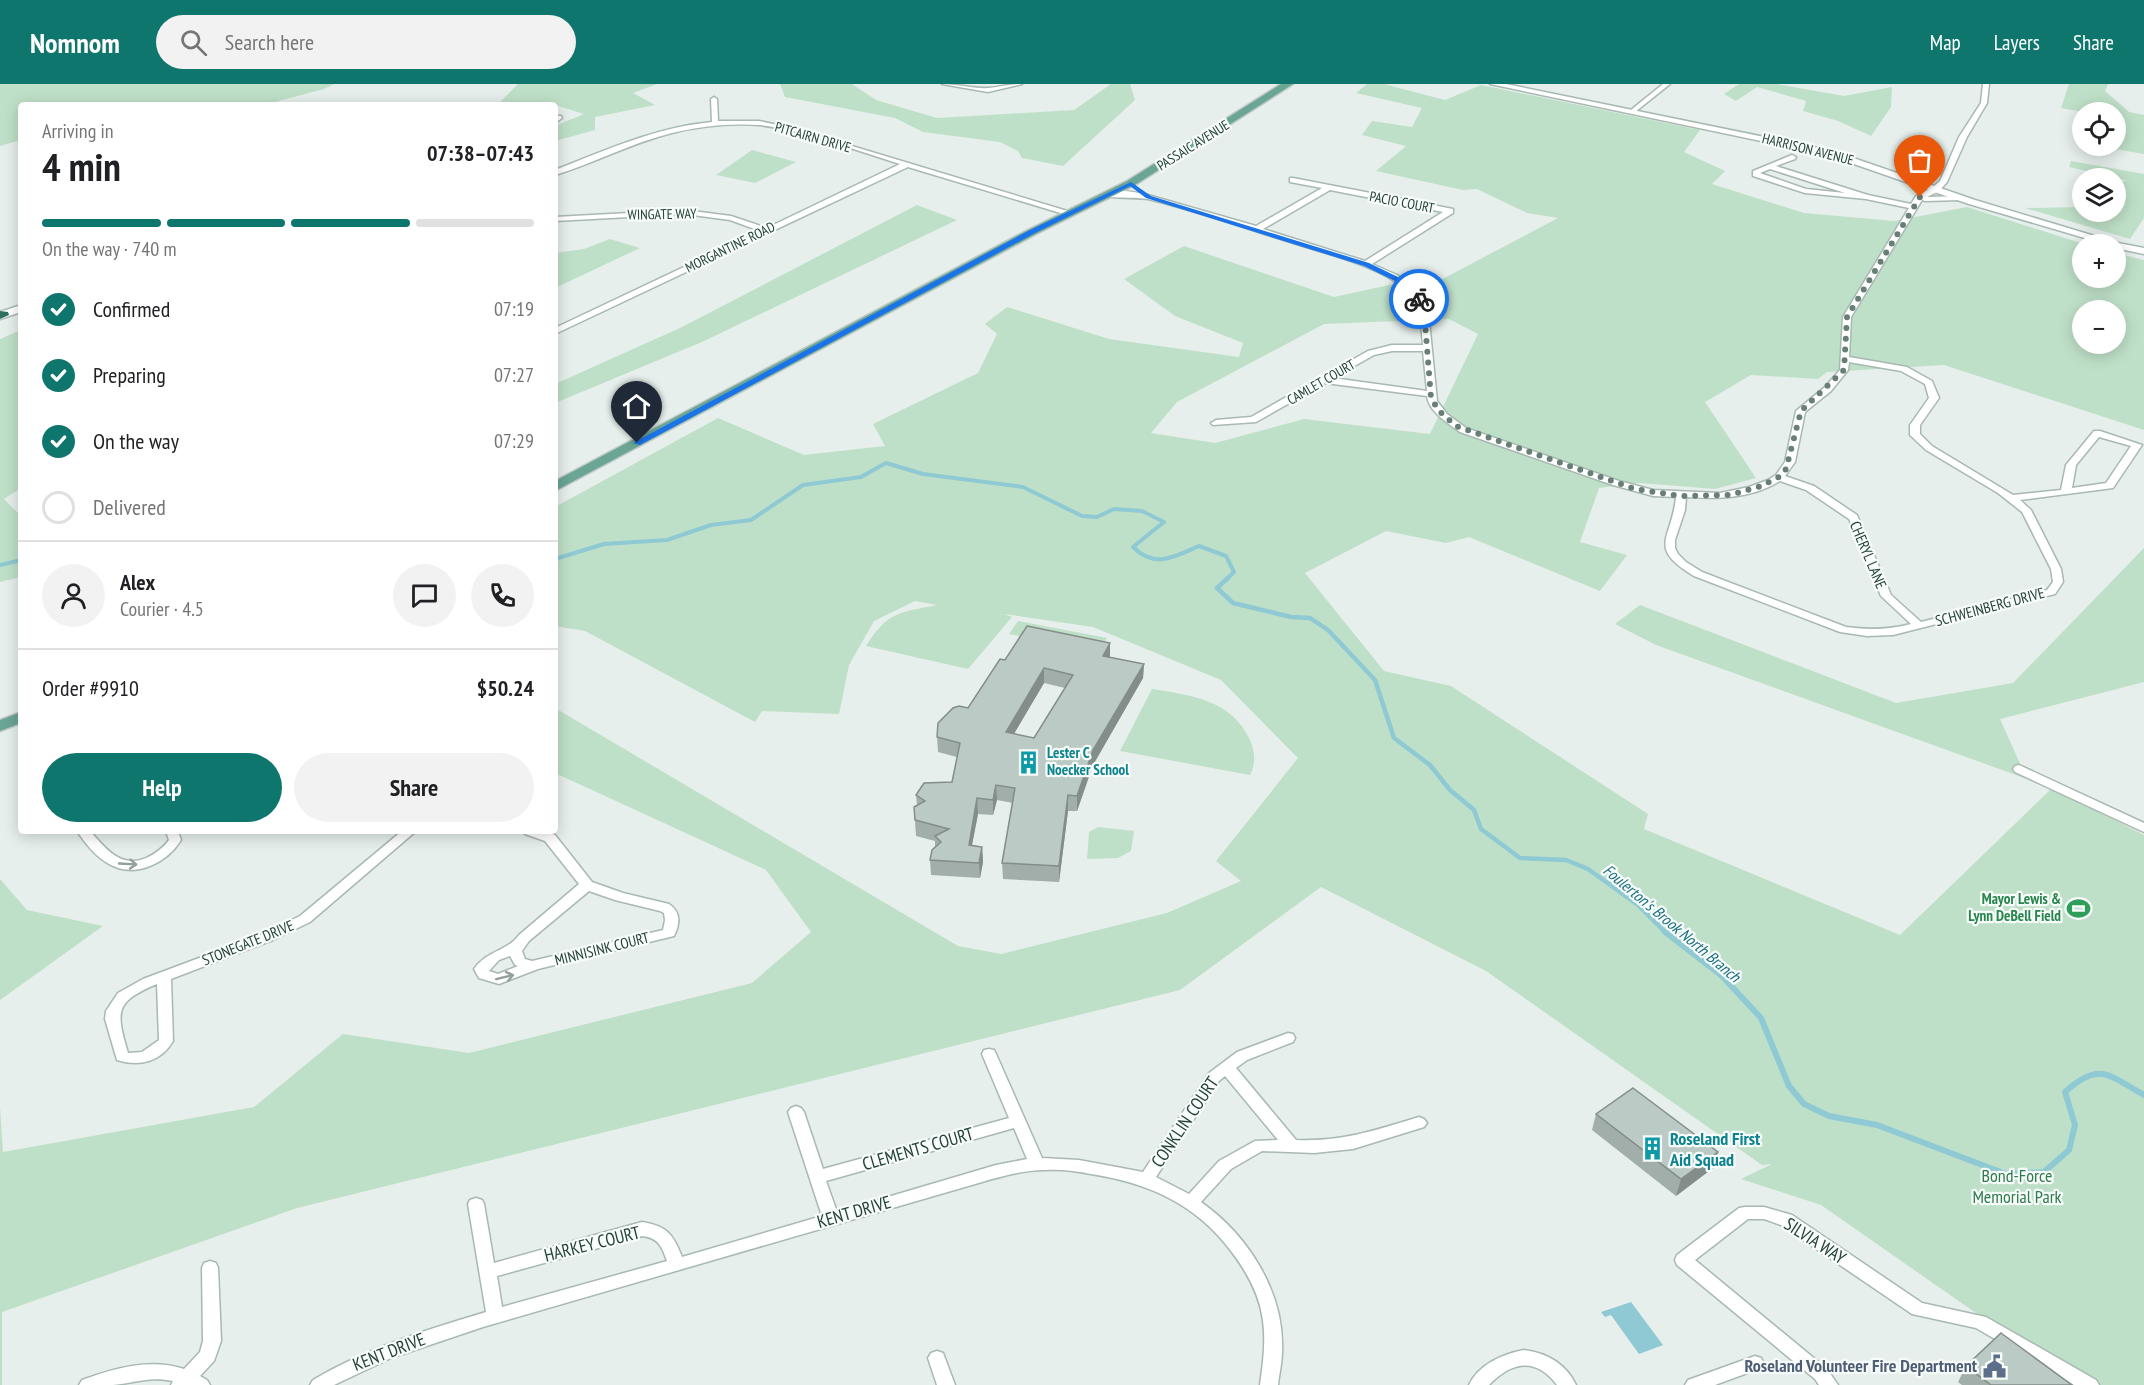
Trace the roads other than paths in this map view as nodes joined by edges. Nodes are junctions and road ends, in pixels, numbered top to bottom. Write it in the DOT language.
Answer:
graph roads {
  1 [pos="945,84"];
  2 [pos="1020,84"];
  3 [pos="1286,84"];
  4 [pos="1494,84"];
  5 [pos="1667,84"];
  6 [pos="1986,84"];
  7 [pos="1513,86"];
  8 [pos="714,99"];
  9 [pos="1633,111"];
  10 [pos="715,123"];
  11 [pos="1792,157"];
  12 [pos="905,165"];
  13 [pos="1769,166"];
  14 [pos="558,172"];
  15 [pos="1293,180"];
  16 [pos="1131,183"];
  17 [pos="1329,187"];
  18 [pos="1936,189"];
  19 [pos="1107,195"];
  20 [pos="1148,197"];
  21 [pos="1866,197"];
  22 [pos="1962,198"];
  23 [pos="1916,204"];
  24 [pos="1070,213"];
  25 [pos="558,219"];
  26 [pos="1257,229"];
  27 [pos="766,230"];
  28 [pos="2079,234"];
  29 [pos="2126,247"];
  30 [pos="2144,251"];
  31 [pos="1366,264"];
  32 [pos="18,310"];
  33 [pos="18,319"];
  34 [pos="1,321"];
  35 [pos="558,330"];
  36 [pos="1427,348"];
  37 [pos="1845,359"];
  38 [pos="1324,380"];
  39 [pos="1430,394"];
  40 [pos="1216,423"];
  41 [pos="1779,477"];
  42 [pos="558,485"];
  43 [pos="2066,492"];
  44 [pos="1681,496"];
  45 [pos="2013,498"];
  46 [pos="1919,626"];
  47 [pos="2019,769"];
  48 [pos="2143,826"];
  49 [pos="85,834"];
  50 [pos="173,834"];
  51 [pos="406,834"];
  52 [pos="539,834"];
  53 [pos="587,885"];
  54 [pos="517,948"];
  55 [pos="533,966"];
  56 [pos="164,976"];
  57 [pos="1287,1038"];
  58 [pos="989,1054"];
  59 [pos="1226,1067"];
  60 [pos="796,1112"];
  61 [pos="1019,1121"];
  62 [pos="1419,1124"];
  63 [pos="1290,1144"];
  64 [pos="1037,1164"];
  65 [pos="817,1177"];
  66 [pos="1146,1180"];
  67 [pos="1191,1202"];
  68 [pos="476,1204"];
  69 [pos="831,1218"];
  70 [pos="677,1265"];
  71 [pos="210,1268"];
  72 [pos="488,1272"];
  73 [pos="495,1316"];
  74 [pos="937,1358"];
  75 [pos="1755,1363"];
  76 [pos="190,1382"];
  77 [pos="88,1385"];
  78 [pos="320,1385"];
  79 [pos="946,1385"];
  80 [pos="1271,1385"];
  81 [pos="1478,1385"];
  82 [pos="1567,1385"];
  83 [pos="1694,1385"];
  84 [pos="1829,1385"];
  85 [pos="2090,1385"];
  1 -- 2 [label="street"];
  3 -- 16 [label="main road, PASSAIC AVENUE"];
  4 -- 7 [label="street, HARRISON AVENUE"];
  5 -- 9 [label="street"];
  6 -- 18 [label="street"];
  7 -- 9 [label="street, HARRISON AVENUE"];
  8 -- 10 [label="street"];
  9 -- 18 [label="street, HARRISON AVENUE"];
  10 -- 12 [label="street, PITCAIRN DRIVE"];
  10 -- 14 [label="street, PITCAIRN DRIVE"];
  11 -- 13 [label="street"];
  12 -- 24 [label="street, PITCAIRN DRIVE"];
  12 -- 27 [label="street, MORGANTINE ROAD"];
  13 -- 21 [label="street"];
  13 -- 21 [label="street"];
  15 -- 17 [label="street, PACIO COURT"];
  16 -- 19 [label="main road, PASSAIC AVENUE"];
  16 -- 20 [label="street"];
  17 -- 26 [label="street"];
  17 -- 31 [label="street, PACIO COURT"];
  18 -- 22 [label="street, HARRISON AVENUE"];
  18 -- 23 [label="street"];
  19 -- 20 [label="street"];
  19 -- 24 [label="main road, PASSAIC AVENUE"];
  20 -- 26 [label="street"];
  21 -- 23 [label="street"];
  22 -- 23 [label="street"];
  22 -- 28 [label="street, HARRISON AVENUE"];
  23 -- 37 [label="street"];
  24 -- 42 [label="main road, PASSAIC AVENUE"];
  25 -- 27 [label="street, WINGATE WAY"];
  26 -- 31 [label="street"];
  27 -- 35 [label="street, MORGANTINE ROAD"];
  29 -- 30 [label="street, HARRISON AVENUE"];
  31 -- 36 [label="street"];
  32 -- 34 [label="street"];
  33 -- 34 [label="street"];
  36 -- 38 [label="street, CAMLET COURT"];
  36 -- 39 [label="street"];
  37 -- 41 [label="street"];
  37 -- 45 [label="street, SCHWEINBERG DRIVE"];
  38 -- 39 [label="street"];
  38 -- 40 [label="street, CAMLET COURT"];
  39 -- 44 [label="street"];
  41 -- 44 [label="street"];
  41 -- 46 [label="street, CHERYL LANE"];
  43 -- 43 [label="street"];
  43 -- 45 [label="street"];
  44 -- 46 [label="street, SCHWEINBERG DRIVE"];
  45 -- 46 [label="street, SCHWEINBERG DRIVE"];
  47 -- 48 [label="street"];
  49 -- 50 [label="street, one-way"];
  51 -- 56 [label="street, STONEGATE DRIVE"];
  52 -- 53 [label="street"];
  53 -- 54 [label="street, MINNISINK COURT"];
  53 -- 55 [label="street, MINNISINK COURT"];
  54 -- 55 [label="street, MINNISINK COURT"];
  54 -- 55 [label="street, MINNISINK COURT, one-way"];
  56 -- 56 [label="street, STONEGATE DRIVE"];
  57 -- 59 [label="street, CONKLIN COURT"];
  58 -- 61 [label="street"];
  59 -- 63 [label="street, CONKLIN COURT"];
  59 -- 66 [label="street, CONKLIN COURT"];
  60 -- 65 [label="street"];
  61 -- 64 [label="street"];
  61 -- 65 [label="street, CLEMENTS COURT"];
  62 -- 63 [label="street"];
  63 -- 67 [label="street"];
  64 -- 66 [label="street, KENT DRIVE"];
  64 -- 69 [label="street, KENT DRIVE"];
  65 -- 69 [label="street"];
  66 -- 67 [label="street, KENT DRIVE"];
  67 -- 80 [label="street, KENT DRIVE"];
  68 -- 72 [label="street"];
  69 -- 70 [label="street, KENT DRIVE"];
  70 -- 72 [label="street, HARKEY COURT"];
  70 -- 73 [label="street, KENT DRIVE"];
  71 -- 76 [label="street"];
  72 -- 73 [label="street"];
  73 -- 78 [label="street, KENT DRIVE"];
  74 -- 79 [label="street"];
  75 -- 83 [label="street"];
  76 -- 77 [label="street"];
  81 -- 82 [label="street"];
  84 -- 85 [label="street, SILVIA WAY"];
}
